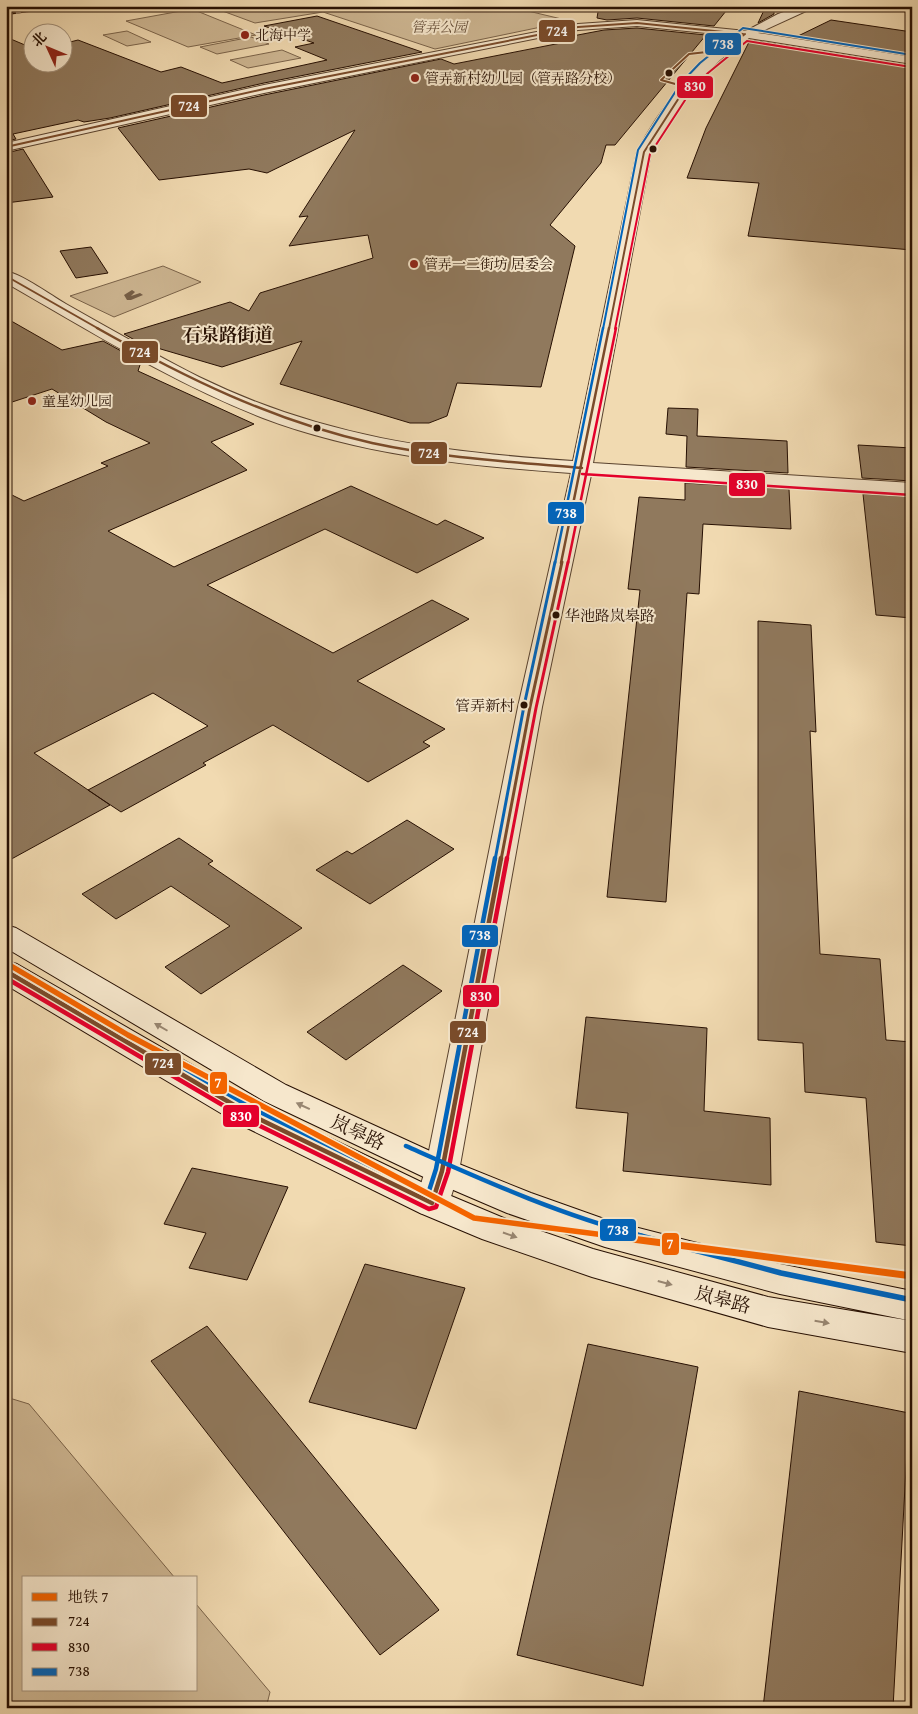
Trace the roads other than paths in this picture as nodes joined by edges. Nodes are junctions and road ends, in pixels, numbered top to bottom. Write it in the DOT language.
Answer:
graph roads {
  1 [pos="812,6"];
  2 [pos="745,34"];
  3 [pos="912,61"];
  4 [pos="6,146"];
  5 [pos="6,276"];
  6 [pos="582,468"];
  7 [pos="912,488"];
  8 [pos="6,935"];
  9 [pos="6,971"];
  10 [pos="437,1187"];
  11 [pos="912,1306"];
  12 [pos="912,1337"];
  1 -- 2 [label="street"];
  2 -- 3 [label="street"];
  2 -- 4 [label="street"];
  2 -- 6 [label="street"];
  5 -- 6 [label="street"];
  6 -- 7 [label="street"];
  6 -- 10 [label="street"];
  10 -- 8 [label="street, 岚皋路, one-way"];
  9 -- 10 [label="street, 岚皋路"];
  10 -- 11 [label="street, 岚皋路"];
  10 -- 12 [label="street, 岚皋路, one-way"];
}
